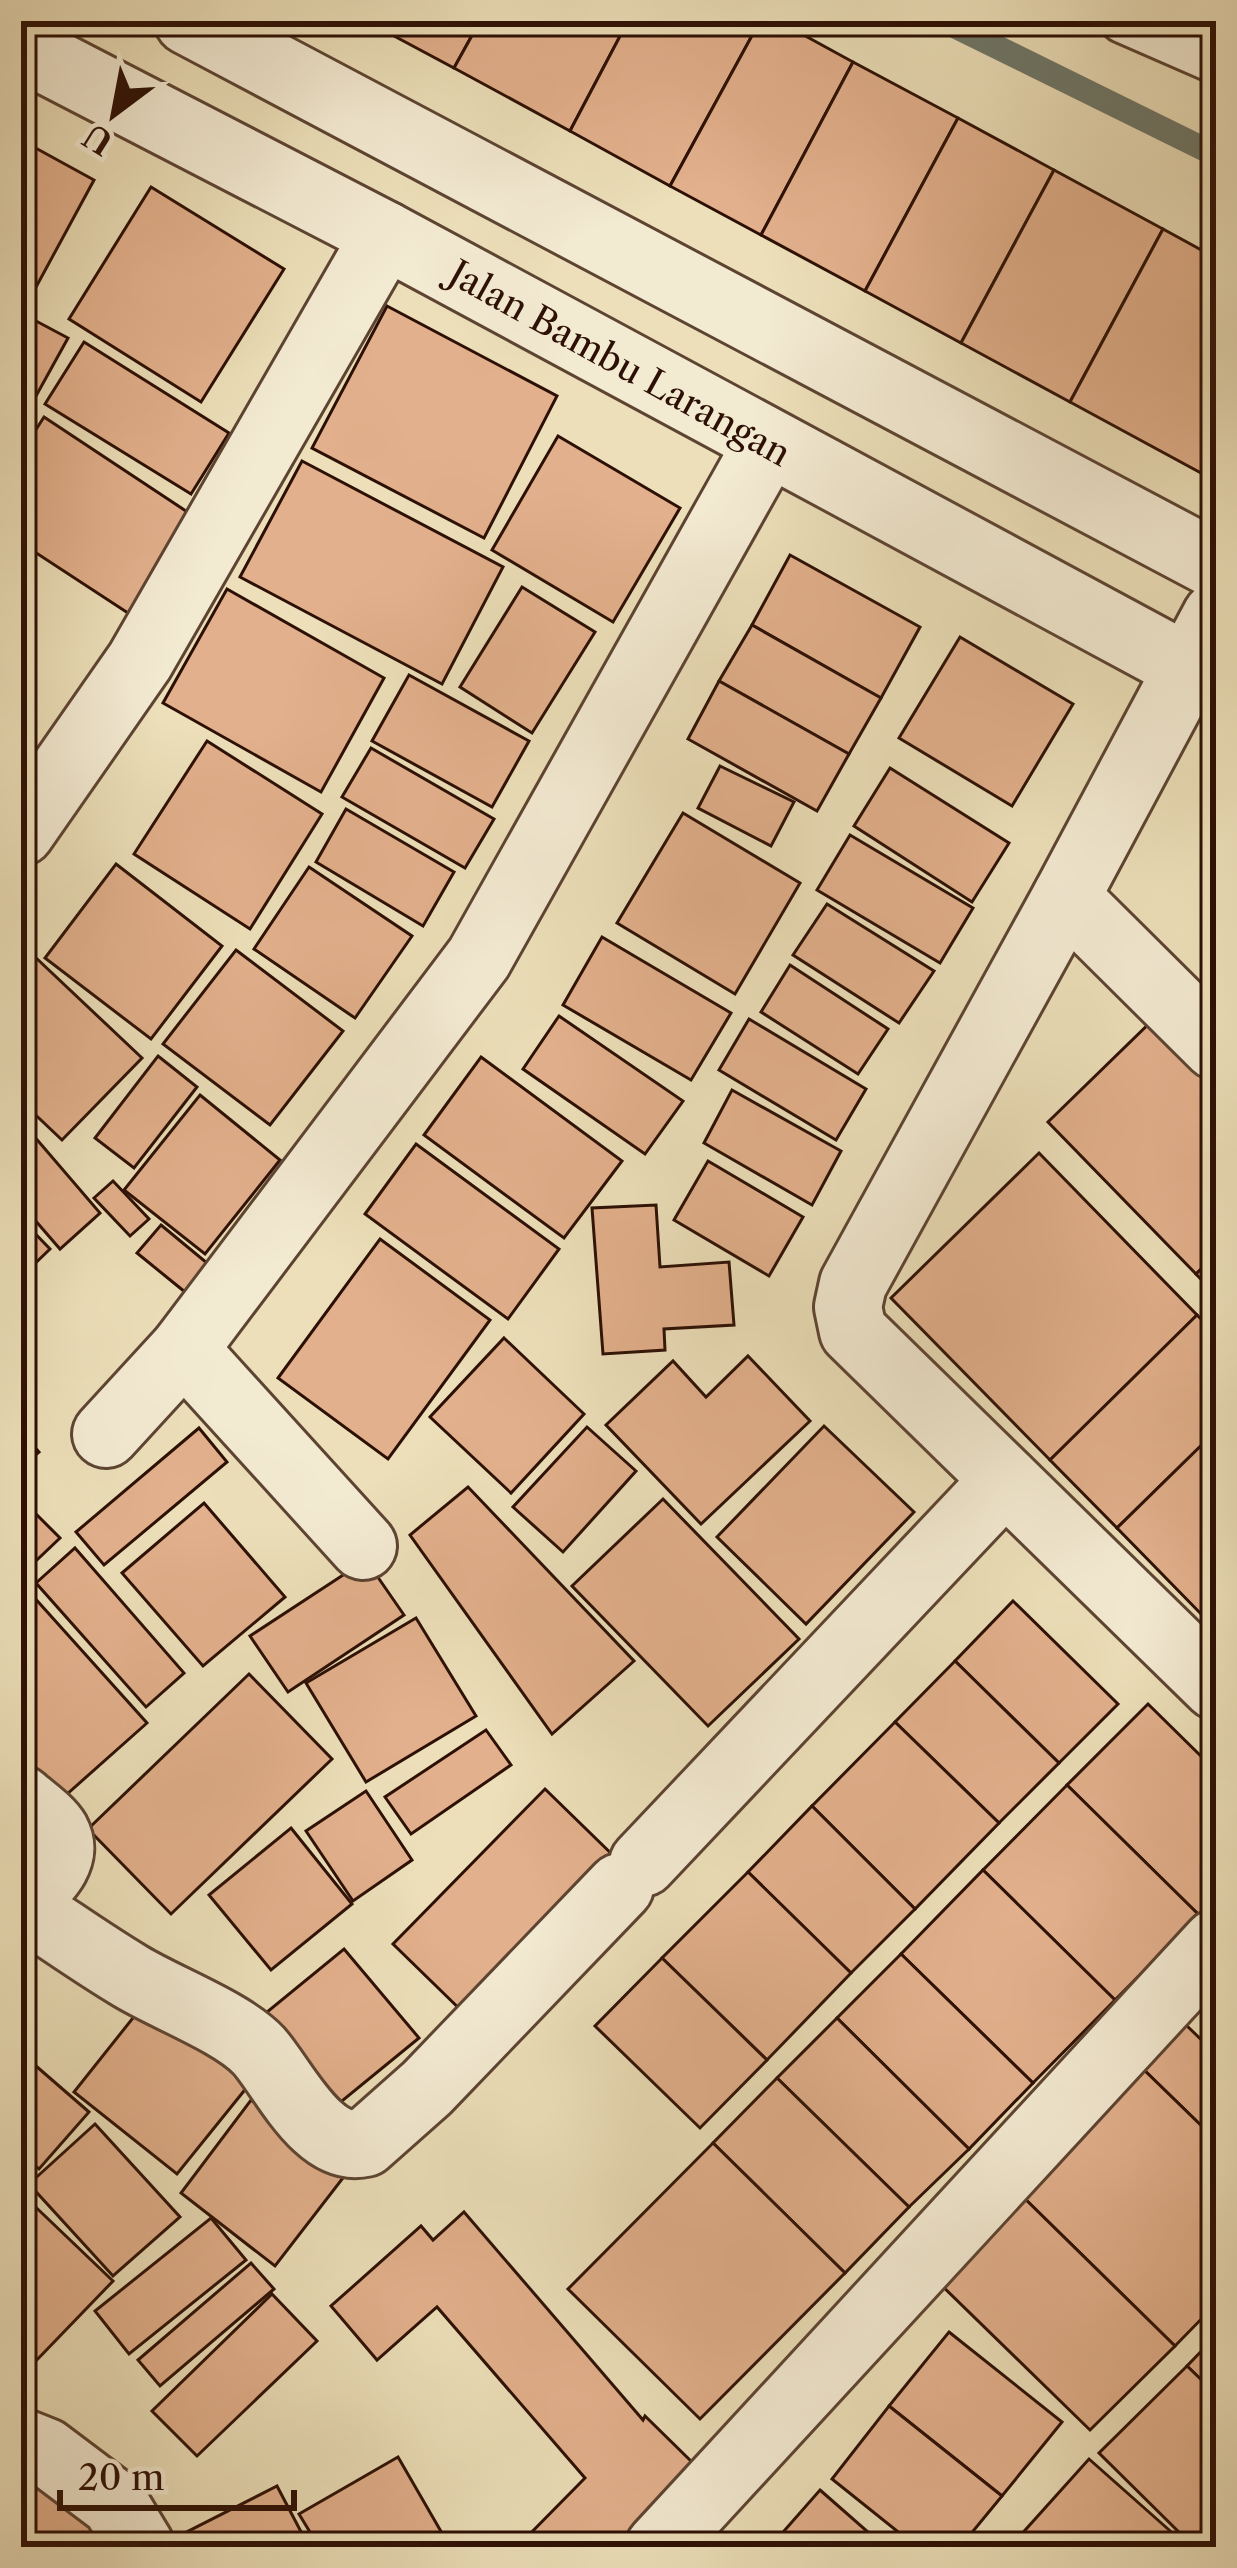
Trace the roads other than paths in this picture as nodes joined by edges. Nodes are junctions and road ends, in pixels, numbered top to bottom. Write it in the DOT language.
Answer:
graph roads {
  1 [pos="188,21"];
  2 [pos="1122,21"];
  3 [pos="21,47"];
  4 [pos="1216,62"];
  5 [pos="385,235"];
  6 [pos="768,443"];
  7 [pos="1216,565"];
  8 [pos="1206,656"];
  9 [pos="21,832"];
  10 [pos="1066,897"];
  11 [pos="1216,1046"];
  12 [pos="184,1349"];
  13 [pos="106,1434"];
  14 [pos="1005,1480"];
  15 [pos="363,1546"];
  16 [pos="1216,1685"];
  17 [pos="21,1799"];
  18 [pos="21,1905"];
  19 [pos="1216,1943"];
  20 [pos="21,2442"];
  21 [pos="141,2547"];
  22 [pos="658,2547"];
  1 -- 7 [label="street"];
  2 -- 4 [label="lane"];
  3 -- 5 [label="street, Jalan Bambu Larangan"];
  5 -- 6 [label="street, Jalan Bambu Larangan"];
  5 -- 9 [label="street"];
  6 -- 8 [label="street, Jalan Bambu Larangan"];
  6 -- 12 [label="street"];
  8 -- 10 [label="street"];
  10 -- 11 [label="street"];
  10 -- 14 [label="street"];
  12 -- 13 [label="street"];
  12 -- 15 [label="street"];
  14 -- 16 [label="street"];
  14 -- 18 [label="street"];
  17 -- 18 [label="street"];
  19 -- 22 [label="street"];
  20 -- 21 [label="street"];
}
